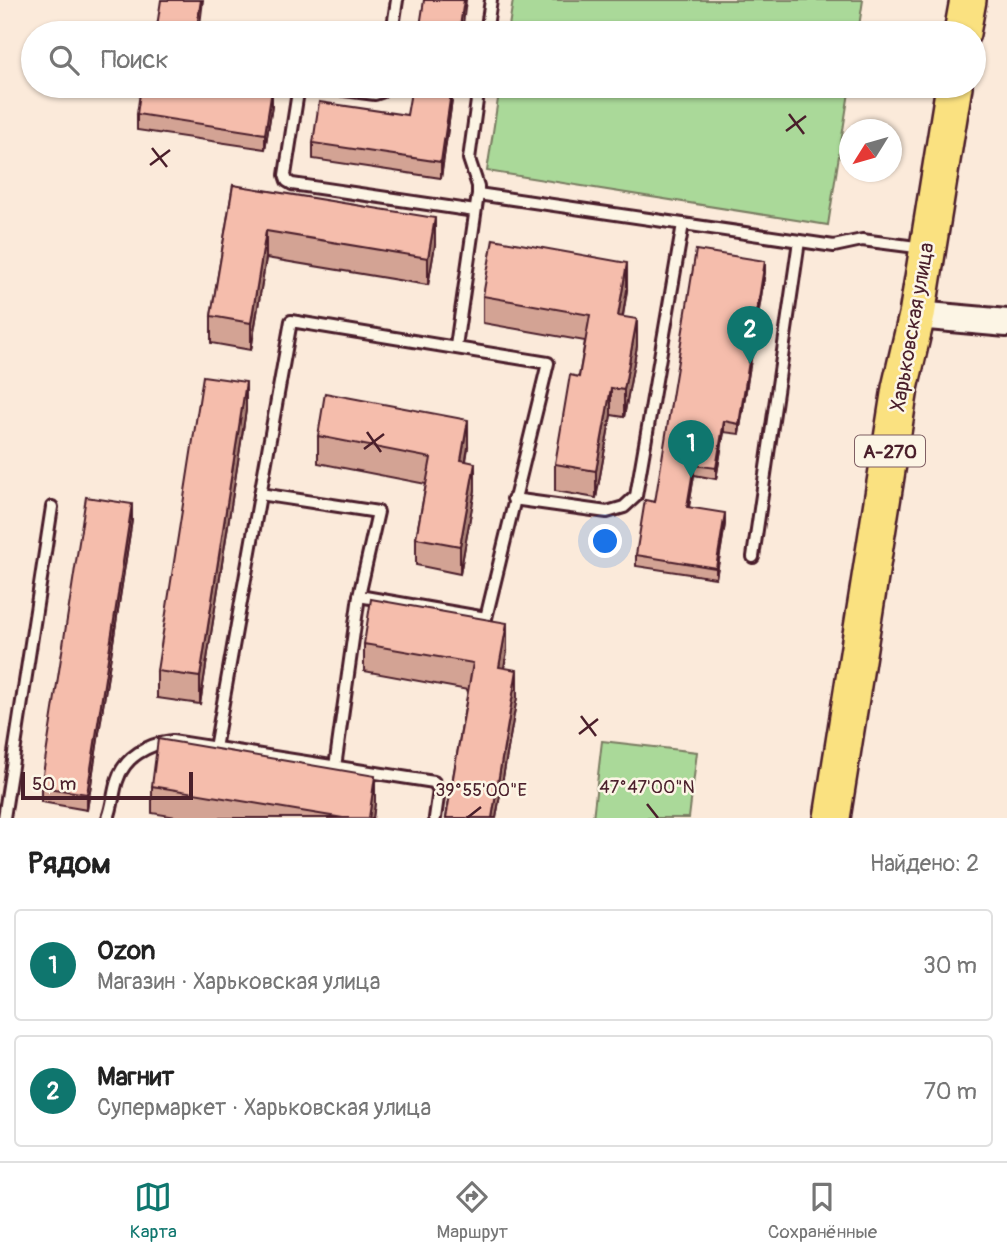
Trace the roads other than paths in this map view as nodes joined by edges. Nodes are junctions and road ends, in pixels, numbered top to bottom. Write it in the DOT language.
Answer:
graph roads {
  1 [pos="397,0"];
  2 [pos="491,0"];
  3 [pos="968,0"];
  4 [pos="394,21"];
  5 [pos="488,21"];
  6 [pos="964,21"];
  7 [pos="297,98"];
  8 [pos="477,98"];
  9 [pos="952,98"];
  10 [pos="478,194"];
  11 [pos="475,211"];
  12 [pos="684,224"];
  13 [pos="799,241"];
  14 [pos="927,248"];
  15 [pos="917,315"];
  16 [pos="1007,323"];
  17 [pos="456,346"];
  18 [pos="260,494"];
  19 [pos="513,499"];
  20 [pos="52,507"];
  21 [pos="753,557"];
  22 [pos="359,596"];
  23 [pos="215,748"];
  24 [pos="335,766"];
  25 [pos="4,818"];
  26 [pos="108,818"];
  27 [pos="435,818"];
  28 [pos="832,818"];
  1 -- 4 [label="lane"];
  2 -- 5 [label="lane"];
  3 -- 6 [label="highway"];
  7 -- 11 [label="lane"];
  8 -- 10 [label="lane"];
  9 -- 14 [label="highway, Харьковская улица / А-270"];
  10 -- 11 [label="lane"];
  10 -- 12 [label="lane"];
  11 -- 17 [label="lane"];
  12 -- 13 [label="lane"];
  12 -- 19 [label="lane"];
  13 -- 14 [label="lane"];
  13 -- 21 [label="lane"];
  14 -- 15 [label="highway, Харьковская улица / А-270"];
  15 -- 16 [label="street"];
  15 -- 28 [label="highway, Харьковская улица / А-270"];
  17 -- 18 [label="lane"];
  17 -- 19 [label="lane"];
  18 -- 22 [label="lane"];
  18 -- 23 [label="lane"];
  19 -- 22 [label="lane"];
  20 -- 25 [label="lane"];
  22 -- 24 [label="lane"];
  23 -- 24 [label="lane"];
  23 -- 26 [label="lane"];
  24 -- 27 [label="lane"];
}
